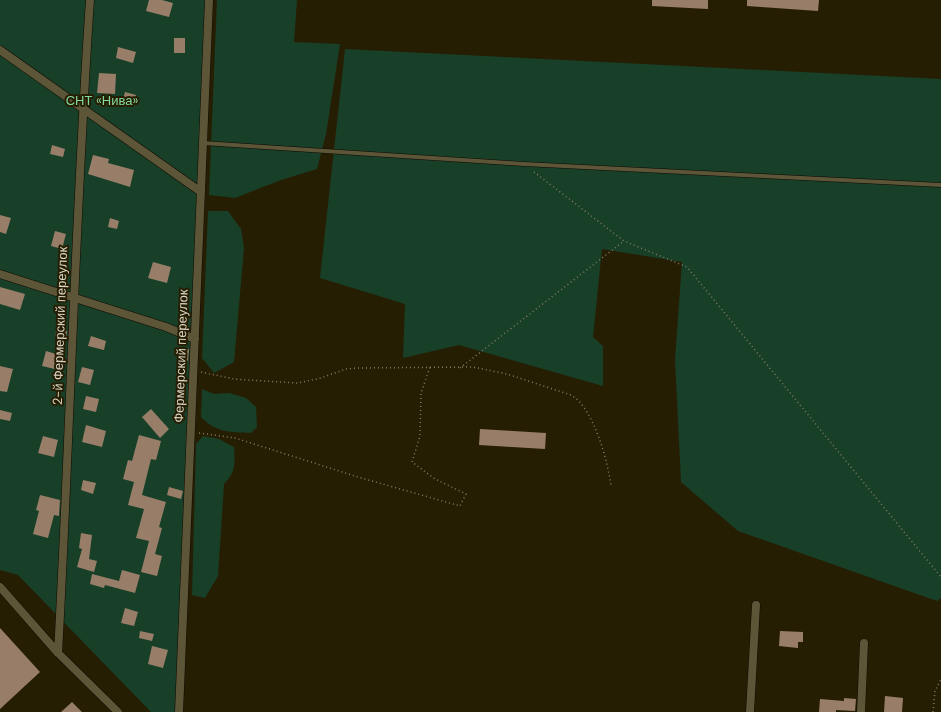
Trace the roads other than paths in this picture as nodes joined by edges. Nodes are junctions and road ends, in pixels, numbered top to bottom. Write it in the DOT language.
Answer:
graph roads {
  1 [pos="90,0"];
  2 [pos="209,0"];
  3 [pos="0,50"];
  4 [pos="83,108"];
  5 [pos="203,143"];
  6 [pos="941,186"];
  7 [pos="201,192"];
  8 [pos="0,274"];
  9 [pos="73,298"];
  10 [pos="195,339"];
  11 [pos="0,587"];
  12 [pos="756,605"];
  13 [pos="864,643"];
  14 [pos="58,653"];
  15 [pos="118,712"];
  16 [pos="179,712"];
  17 [pos="750,712"];
  18 [pos="862,712"];
  1 -- 4 [label="street, 2-й Фермерский переулок"];
  2 -- 5 [label="street, Фермерский переулок"];
  3 -- 4 [label="street"];
  4 -- 7 [label="street"];
  4 -- 9 [label="street, 2-й Фермерский переулок"];
  5 -- 6 [label="lane"];
  5 -- 7 [label="street, Фермерский переулок"];
  7 -- 10 [label="street, Фермерский переулок"];
  8 -- 9 [label="street"];
  9 -- 10 [label="street"];
  9 -- 14 [label="street, 2-й Фермерский переулок"];
  10 -- 16 [label="street, Фермерский переулок"];
  11 -- 14 [label="street"];
  12 -- 17 [label="street"];
  13 -- 18 [label="street"];
  14 -- 15 [label="street"];
}
